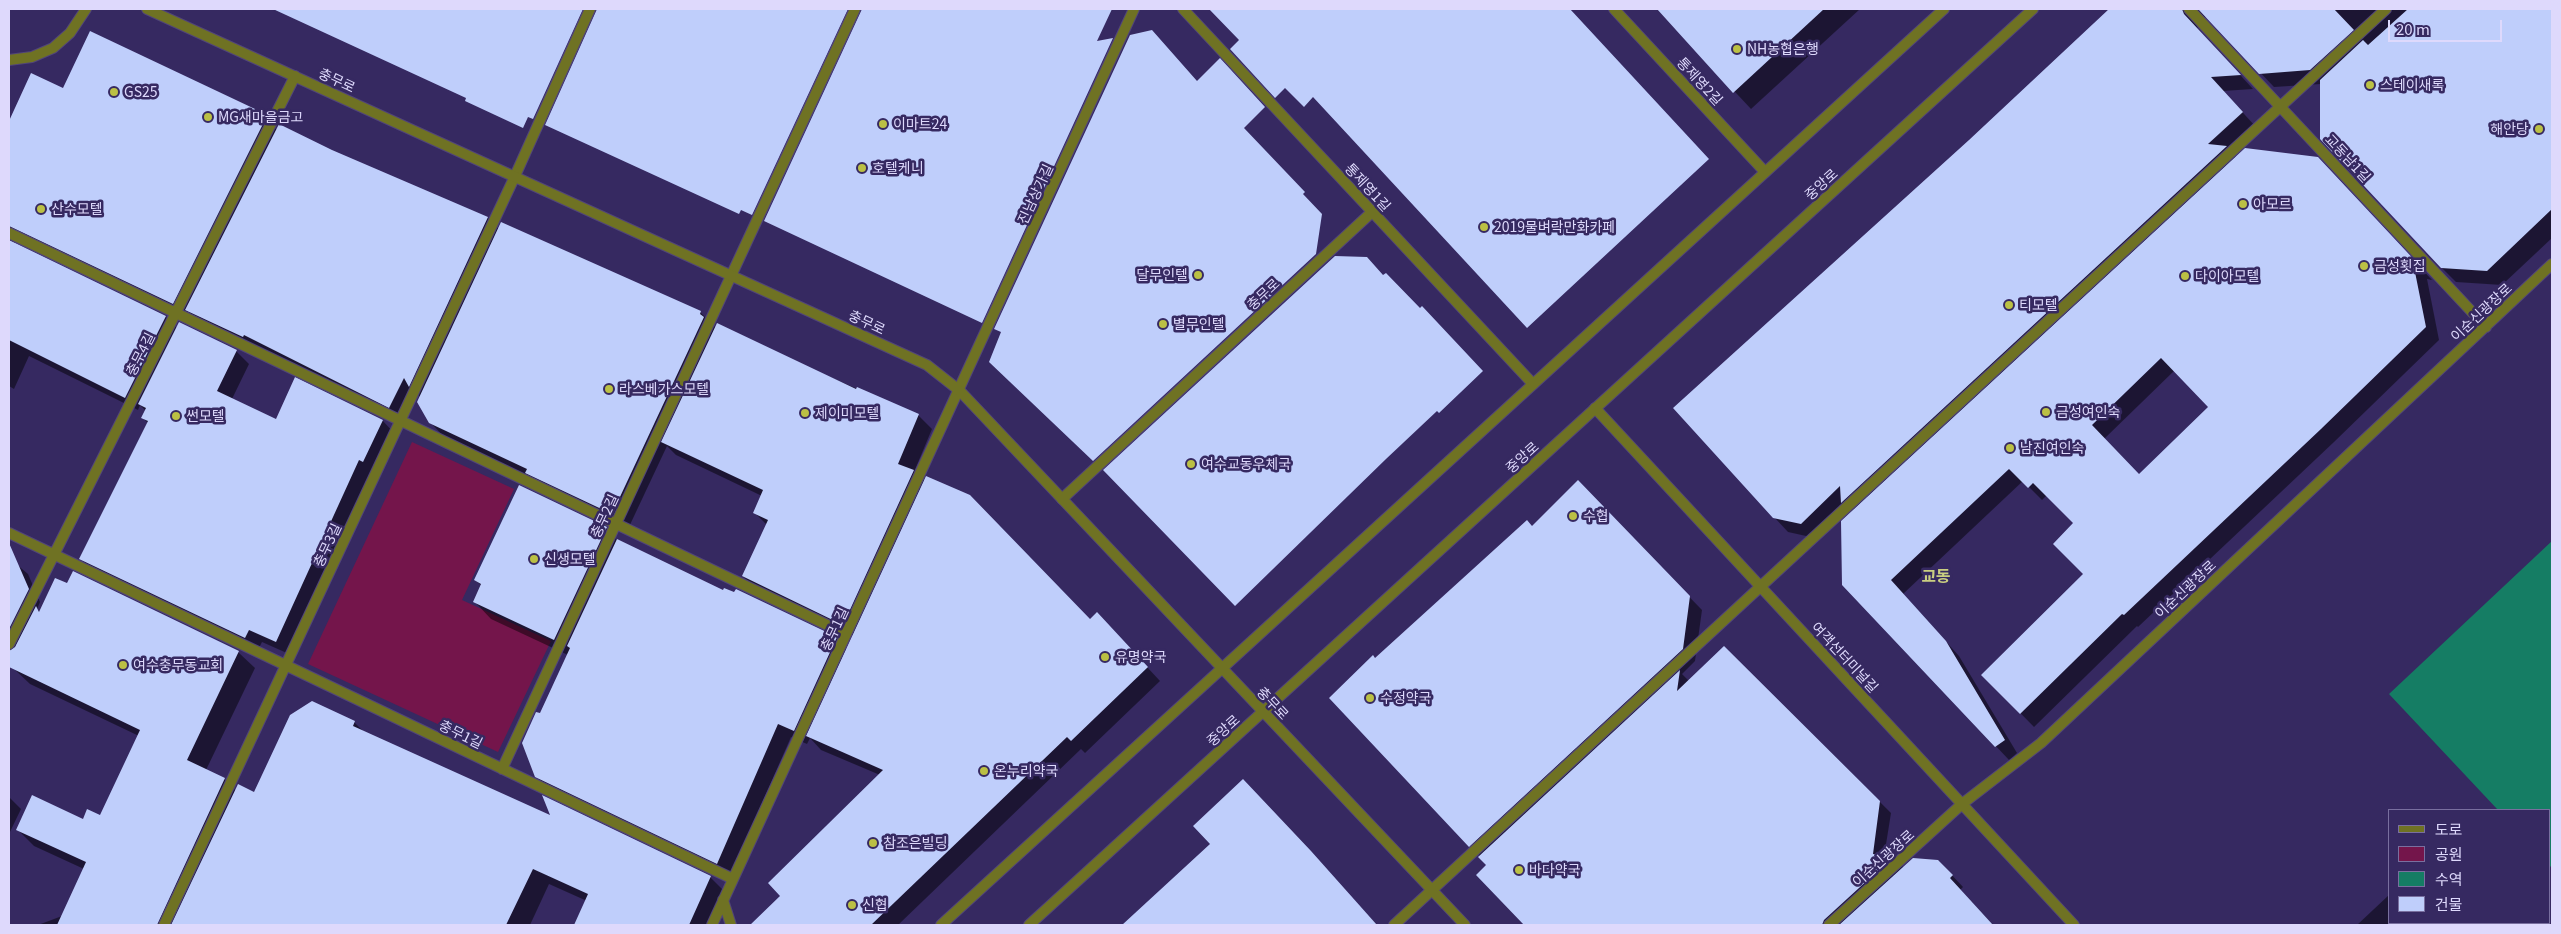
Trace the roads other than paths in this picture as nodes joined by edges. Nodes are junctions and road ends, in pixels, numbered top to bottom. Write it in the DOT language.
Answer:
graph roads {
  1 [pos="86,9"];
  2 [pos="147,9"];
  3 [pos="590,9"];
  4 [pos="856,9"];
  5 [pos="1134,9"];
  6 [pos="1182,9"];
  7 [pos="1614,9"];
  8 [pos="1944,9"];
  9 [pos="2034,9"];
  10 [pos="2189,9"];
  11 [pos="2386,9"];
  12 [pos="9,60"];
  13 [pos="295,76"];
  14 [pos="2280,106"];
  15 [pos="1765,172"];
  16 [pos="515,176"];
  17 [pos="1372,212"];
  18 [pos="9,233"];
  19 [pos="2552,264"];
  20 [pos="732,275"];
  21 [pos="176,313"];
  22 [pos="2486,326"];
  23 [pos="1533,384"];
  24 [pos="960,391"];
  25 [pos="1595,408"];
  26 [pos="400,421"];
  27 [pos="1062,499"];
  28 [pos="616,524"];
  29 [pos="9,533"];
  30 [pos="54,554"];
  31 [pos="1761,587"];
  32 [pos="846,634"];
  33 [pos="9,644"];
  34 [pos="286,665"];
  35 [pos="1222,669"];
  36 [pos="1263,712"];
  37 [pos="502,768"];
  38 [pos="1962,804"];
  39 [pos="733,879"];
  40 [pos="1432,890"];
  41 [pos="723,900"];
  42 [pos="164,925"];
  43 [pos="712,925"];
  44 [pos="731,925"];
  45 [pos="941,925"];
  46 [pos="1029,925"];
  47 [pos="1394,925"];
  48 [pos="1465,925"];
  49 [pos="1830,925"];
  50 [pos="2074,925"];
  1 -- 12 [label="street"];
  2 -- 13 [label="street, 충무로"];
  3 -- 16 [label="street"];
  4 -- 20 [label="street"];
  5 -- 24 [label="street, 진남상가길"];
  6 -- 17 [label="street, 통제영1길"];
  7 -- 15 [label="street, 통제영2길"];
  8 -- 15 [label="street"];
  9 -- 25 [label="street, 중앙로"];
  10 -- 14 [label="street, 교동남1길"];
  11 -- 14 [label="street"];
  13 -- 16 [label="street, 충무로"];
  13 -- 21 [label="street, 충무4길"];
  14 -- 22 [label="street, 교동남1길"];
  14 -- 31 [label="street"];
  15 -- 23 [label="street"];
  16 -- 20 [label="street, 충무로"];
  16 -- 26 [label="street, 충무3길"];
  17 -- 23 [label="street, 통제영1길"];
  17 -- 27 [label="street, 충무로"];
  18 -- 21 [label="street"];
  19 -- 22 [label="street, 이순신광장로"];
  20 -- 24 [label="street, 충무로"];
  20 -- 28 [label="street, 충무2길"];
  21 -- 26 [label="street"];
  21 -- 30 [label="street, 충무4길"];
  22 -- 38 [label="street, 이순신광장로"];
  23 -- 35 [label="street"];
  24 -- 27 [label="street, 충무로"];
  24 -- 32 [label="street, 충무1길"];
  25 -- 31 [label="street, 여객선터미널길"];
  25 -- 36 [label="street, 중앙로"];
  26 -- 28 [label="street"];
  26 -- 34 [label="street, 충무3길"];
  27 -- 35 [label="street, 충무로"];
  28 -- 32 [label="street"];
  28 -- 37 [label="street, 충무2길"];
  29 -- 30 [label="street, 충무1길"];
  30 -- 33 [label="street, 충무4길"];
  30 -- 34 [label="street, 충무1길"];
  31 -- 38 [label="street, 여객선터미널길"];
  31 -- 40 [label="street"];
  32 -- 39 [label="street, 충무1길"];
  34 -- 37 [label="street, 충무1길"];
  34 -- 42 [label="street, 충무3길"];
  35 -- 36 [label="street, 충무로"];
  35 -- 45 [label="street"];
  36 -- 40 [label="street, 충무로"];
  36 -- 46 [label="street, 중앙로"];
  37 -- 39 [label="street, 충무1길"];
  38 -- 49 [label="street, 이순신광장로"];
  38 -- 50 [label="street, 여객선터미널길"];
  39 -- 41 [label="street, 충무1길"];
  40 -- 47 [label="street"];
  40 -- 48 [label="street, 충무로"];
  41 -- 43 [label="street, 충무1길"];
  41 -- 44 [label="street"];
}
